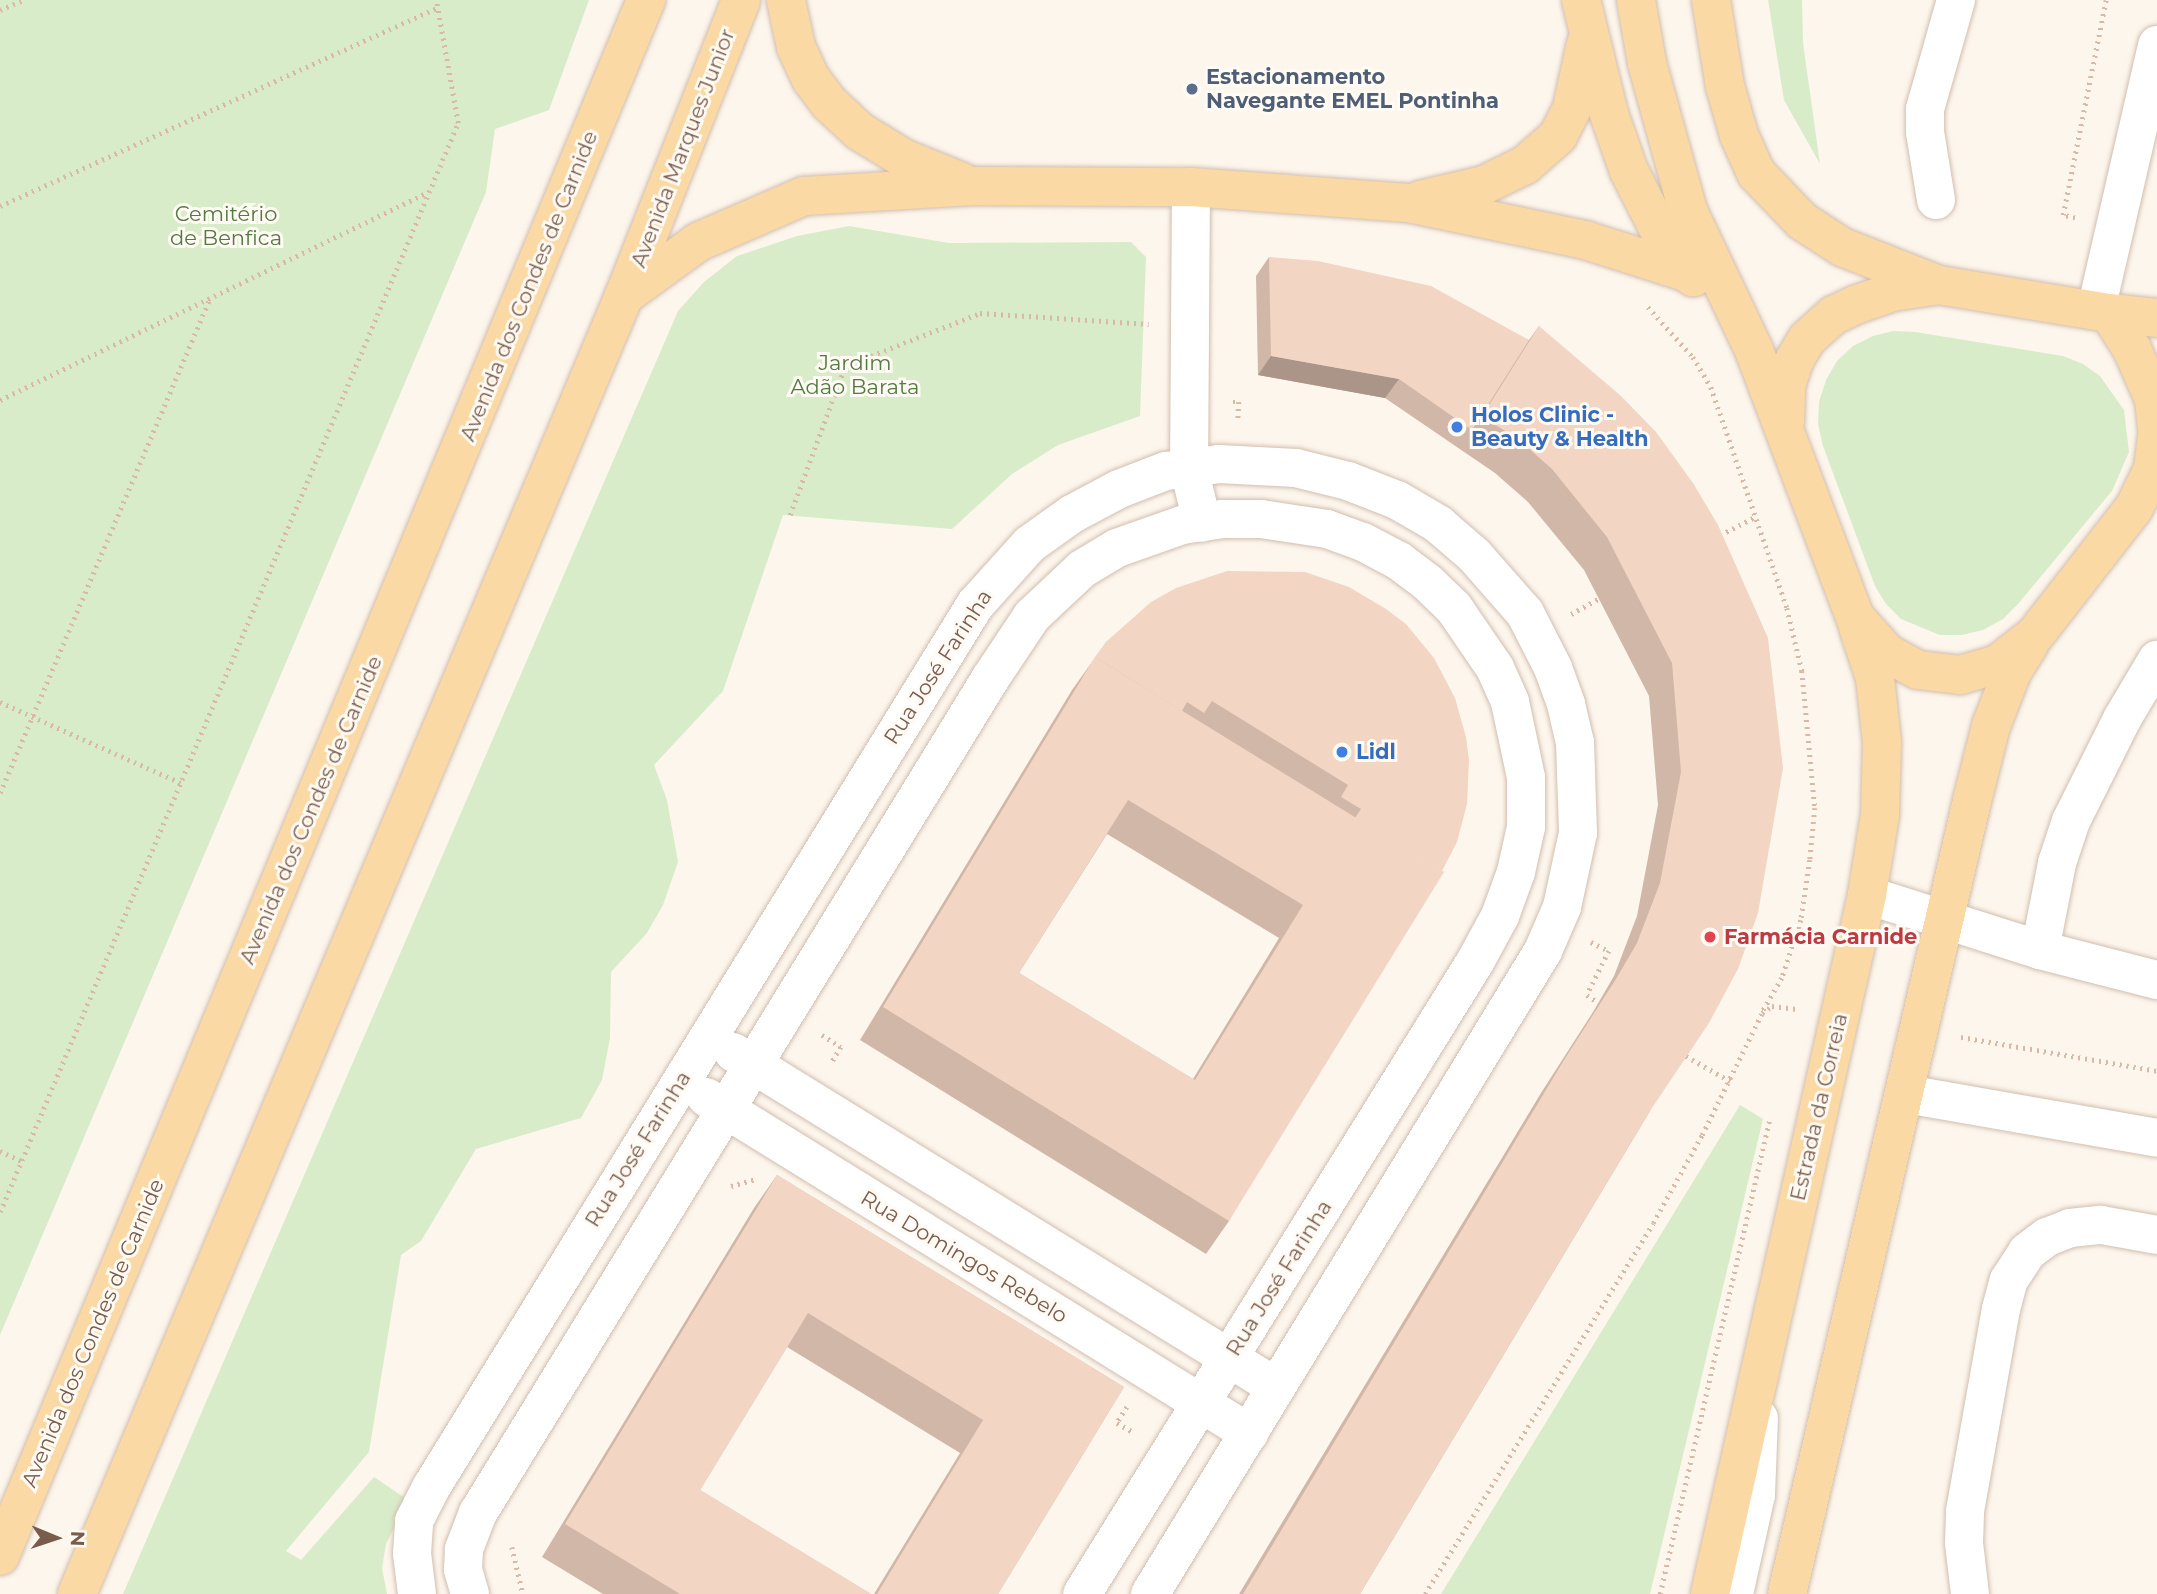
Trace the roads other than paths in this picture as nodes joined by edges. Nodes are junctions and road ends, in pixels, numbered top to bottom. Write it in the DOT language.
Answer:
graph roads {
  1 [pos="646,0"];
  2 [pos="741,0"];
  3 [pos="786,0"];
  4 [pos="1636,0"];
  5 [pos="1711,0"];
  6 [pos="1717,0"];
  7 [pos="1956,0"];
  8 [pos="1584,16"];
  9 [pos="1719,38"];
  10 [pos="2157,45"];
  11 [pos="973,186"];
  12 [pos="1191,187"];
  13 [pos="1936,200"];
  14 [pos="1408,203"];
  15 [pos="1686,272"];
  16 [pos="1939,285"];
  17 [pos="625,296"];
  18 [pos="1734,306"];
  19 [pos="2103,312"];
  20 [pos="2157,318"];
  21 [pos="2157,428"];
  22 [pos="1785,432"];
  23 [pos="2157,437"];
  24 [pos="1189,468"];
  25 [pos="2146,500"];
  26 [pos="1202,522"];
  27 [pos="1855,617"];
  28 [pos="2035,635"];
  29 [pos="2157,660"];
  30 [pos="1867,895"];
  31 [pos="1945,920"];
  32 [pos="2040,950"];
  33 [pos="1475,962"];
  34 [pos="2157,980"];
  35 [pos="1520,989"];
  36 [pos="708,1036"];
  37 [pos="753,1064"];
  38 [pos="680,1081"];
  39 [pos="1906,1094"];
  40 [pos="726,1110"];
  41 [pos="2157,1138"];
  42 [pos="2157,1235"];
  43 [pos="1229,1358"];
  44 [pos="1761,1370"];
  45 [pos="1276,1387"];
  46 [pos="1201,1403"];
  47 [pos="1248,1433"];
  48 [pos="0,1556"];
  49 [pos="77,1594"];
  50 [pos="417,1594"];
  51 [pos="470,1594"];
  52 [pos="1082,1594"];
  53 [pos="1150,1594"];
  54 [pos="1710,1594"];
  55 [pos="1734,1594"];
  56 [pos="1787,1594"];
  57 [pos="1969,1594"];
  1 -- 48 [label="main road, Avenida dos Condes de Carnide"];
  2 -- 17 [label="main road, Avenida Marques Junior"];
  3 -- 11 [label="main road"];
  4 -- 18 [label="main road"];
  5 -- 9 [label="main road"];
  6 -- 9 [label="main road"];
  7 -- 13 [label="street"];
  8 -- 14 [label="main road"];
  8 -- 15 [label="main road"];
  9 -- 16 [label="main road"];
  10 -- 19 [label="street"];
  11 -- 12 [label="main road"];
  11 -- 17 [label="main road"];
  12 -- 14 [label="main road"];
  12 -- 24 [label="street"];
  14 -- 15 [label="main road"];
  15 -- 18 [label="main road"];
  16 -- 19 [label="main road"];
  16 -- 22 [label="main road"];
  17 -- 49 [label="main road"];
  18 -- 22 [label="main road"];
  19 -- 20 [label="main road"];
  19 -- 21 [label="main road"];
  22 -- 27 [label="main road, Estrada da Correia"];
  23 -- 25 [label="main road"];
  24 -- 26 [label="street"];
  24 -- 35 [label="street, Rua José Farinha"];
  24 -- 36 [label="street, Rua José Farinha"];
  25 -- 28 [label="main road"];
  26 -- 33 [label="street, Rua José Farinha"];
  26 -- 37 [label="street, Rua José Farinha"];
  27 -- 28 [label="main road"];
  27 -- 30 [label="main road, Estrada da Correia"];
  28 -- 31 [label="main road"];
  29 -- 32 [label="street"];
  30 -- 31 [label="street"];
  30 -- 44 [label="main road, Estrada da Correia"];
  31 -- 32 [label="street"];
  31 -- 39 [label="main road"];
  32 -- 34 [label="street"];
  33 -- 35 [label="street"];
  33 -- 43 [label="street, Rua José Farinha"];
  35 -- 45 [label="street, Rua José Farinha"];
  36 -- 37 [label="street"];
  36 -- 38 [label="street, Rua José Farinha"];
  37 -- 40 [label="street, Rua José Farinha"];
  37 -- 43 [label="street"];
  38 -- 40 [label="street, Rua Domingos Rebelo"];
  38 -- 50 [label="street, Rua José Farinha"];
  39 -- 41 [label="street"];
  39 -- 56 [label="main road"];
  40 -- 46 [label="street, Rua Domingos Rebelo"];
  40 -- 51 [label="street, Rua José Farinha"];
  42 -- 57 [label="street"];
  43 -- 45 [label="street"];
  43 -- 46 [label="street, Rua José Farinha"];
  44 -- 54 [label="main road, Estrada da Correia"];
  44 -- 55 [label="street"];
  45 -- 47 [label="street, Rua José Farinha"];
  46 -- 47 [label="street, Rua Domingos Rebelo"];
  46 -- 52 [label="street, Rua José Farinha"];
  47 -- 53 [label="street, Rua José Farinha"];
}
